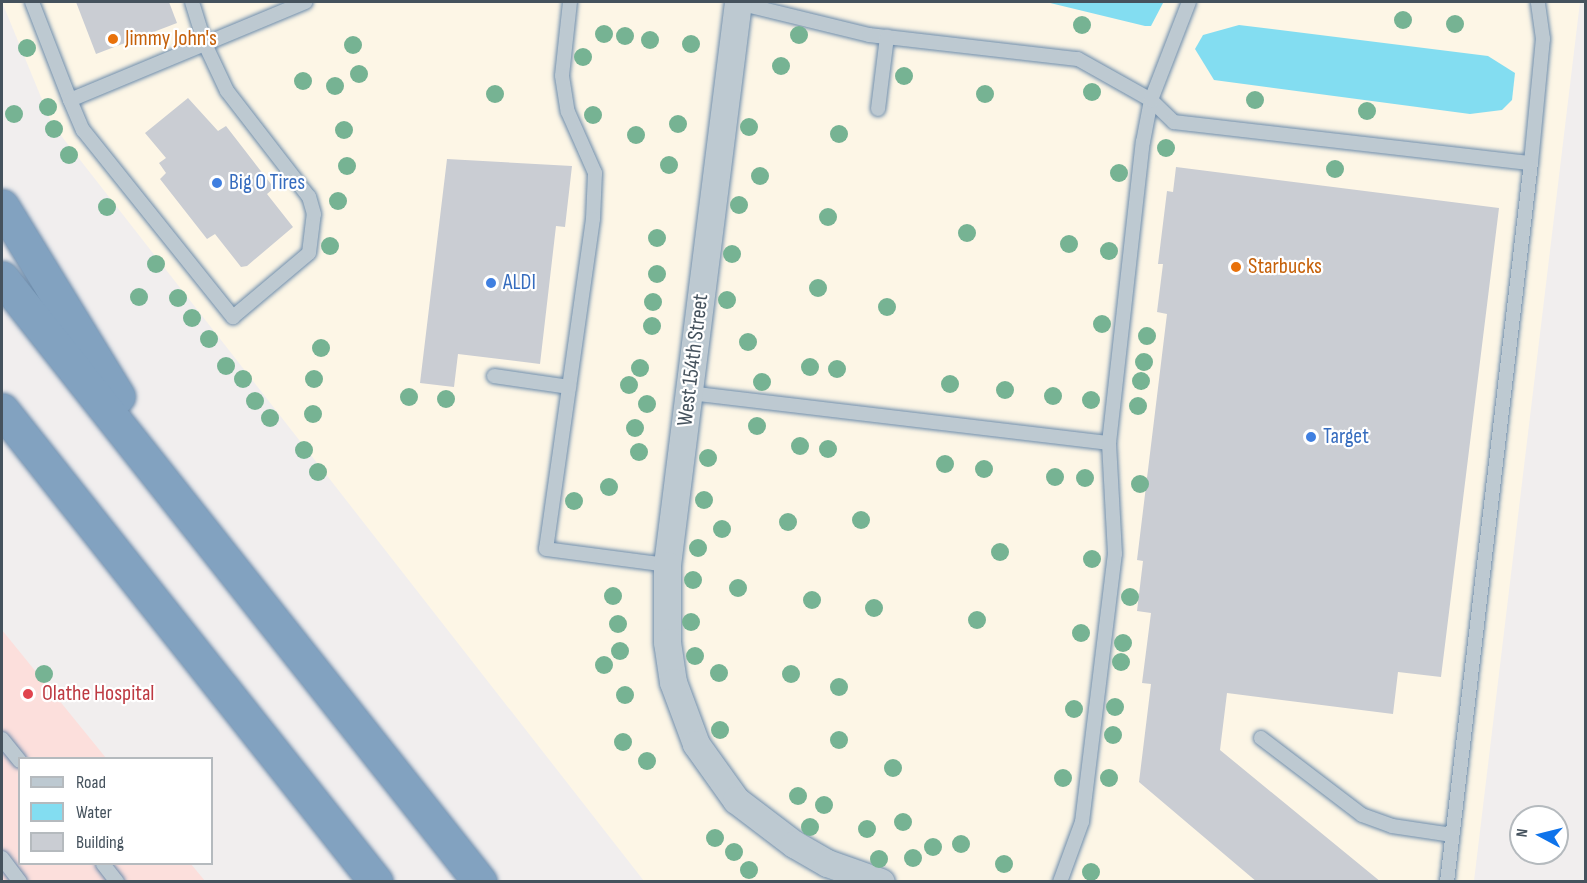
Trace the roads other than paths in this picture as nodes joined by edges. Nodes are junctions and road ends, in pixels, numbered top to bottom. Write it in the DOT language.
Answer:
graph roads {
  1 [pos="32,2"];
  2 [pos="192,2"];
  3 [pos="305,2"];
  4 [pos="570,2"];
  5 [pos="731,2"];
  6 [pos="1189,2"];
  7 [pos="1538,2"];
  8 [pos="887,37"];
  9 [pos="205,44"];
  10 [pos="70,100"];
  11 [pos="1151,100"];
  12 [pos="878,109"];
  13 [pos="1531,163"];
  14 [pos="2,206"];
  15 [pos="2,278"];
  16 [pos="494,376"];
  17 [pos="569,387"];
  18 [pos="689,393"];
  19 [pos="2,410"];
  20 [pos="1109,443"];
  21 [pos="198,525"];
  22 [pos="667,565"];
  23 [pos="1261,738"];
  24 [pos="2,739"];
  25 [pos="18,759"];
  26 [pos="1452,835"];
  27 [pos="2,858"];
  28 [pos="104,865"];
  29 [pos="20,882"];
  30 [pos="117,882"];
  31 [pos="376,882"];
  32 [pos="480,882"];
  33 [pos="881,882"];
  34 [pos="1060,882"];
  35 [pos="1447,882"];
  1 -- 10 [label="lane"];
  2 -- 9 [label="lane"];
  3 -- 9 [label="lane"];
  4 -- 17 [label="lane"];
  5 -- 8 [label="lane"];
  5 -- 18 [label="street, West 154th Street"];
  6 -- 11 [label="lane"];
  7 -- 13 [label="lane"];
  8 -- 11 [label="lane"];
  8 -- 12 [label="lane"];
  9 -- 10 [label="lane"];
  9 -- 10 [label="lane"];
  11 -- 13 [label="lane"];
  11 -- 20 [label="lane"];
  13 -- 26 [label="lane"];
  14 -- 21 [label="highway"];
  15 -- 21 [label="highway"];
  16 -- 17 [label="lane"];
  17 -- 22 [label="lane"];
  18 -- 20 [label="lane"];
  18 -- 22 [label="street, West 154th Street"];
  19 -- 31 [label="highway"];
  20 -- 34 [label="lane"];
  21 -- 32 [label="highway"];
  22 -- 33 [label="street, West 154th Street"];
  23 -- 26 [label="lane"];
  24 -- 25 [label="lane"];
  26 -- 35 [label="lane"];
  27 -- 29 [label="lane"];
  28 -- 30 [label="lane"];
}
